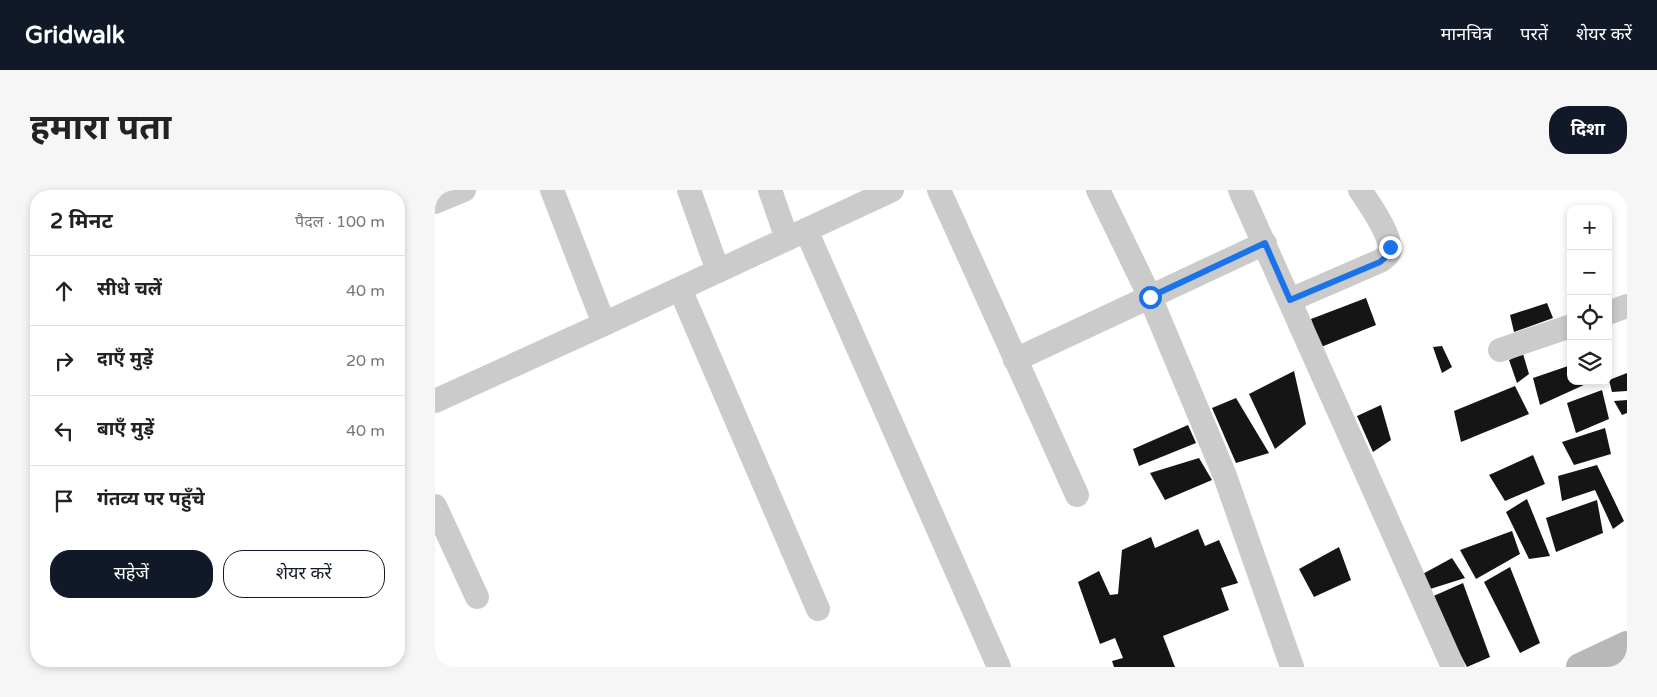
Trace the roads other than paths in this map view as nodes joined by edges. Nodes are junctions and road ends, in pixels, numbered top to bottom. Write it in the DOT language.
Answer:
graph roads {
  1 [pos="464,190"];
  2 [pos="551,190"];
  3 [pos="689,190"];
  4 [pos="769,190"];
  5 [pos="892,190"];
  6 [pos="939,190"];
  7 [pos="1098,190"];
  8 [pos="1240,190"];
  9 [pos="1360,190"];
  10 [pos="435,202"];
  11 [pos="797,235"];
  12 [pos="1265,243"];
  13 [pos="718,271"];
  14 [pos="680,289"];
  15 [pos="1150,297"];
  16 [pos="1290,300"];
  17 [pos="1627,306"];
  18 [pos="1612,312"];
  19 [pos="604,324"];
  20 [pos="1567,327"];
  21 [pos="1500,350"];
  22 [pos="1015,360"];
  23 [pos="435,401"];
  24 [pos="1077,495"];
  25 [pos="435,506"];
  26 [pos="477,597"];
  27 [pos="818,609"];
  28 [pos="1627,645"];
  29 [pos="999,667"];
  30 [pos="1292,667"];
  31 [pos="1453,667"];
  32 [pos="1580,667"];
  1 -- 10 [label="street"];
  2 -- 19 [label="street"];
  3 -- 13 [label="street"];
  4 -- 11 [label="street"];
  5 -- 11 [label="street"];
  6 -- 22 [label="street"];
  7 -- 15 [label="street"];
  8 -- 12 [label="street"];
  9 -- 16 [label="street"];
  11 -- 13 [label="street"];
  11 -- 29 [label="street"];
  12 -- 15 [label="street"];
  12 -- 16 [label="street"];
  13 -- 14 [label="street"];
  14 -- 19 [label="street"];
  14 -- 27 [label="street"];
  15 -- 22 [label="street"];
  15 -- 30 [label="street"];
  16 -- 31 [label="street"];
  17 -- 18 [label="street"];
  19 -- 23 [label="street"];
  20 -- 21 [label="street"];
  22 -- 24 [label="street"];
  25 -- 26 [label="street"];
  28 -- 32 [label="main road"];
}
